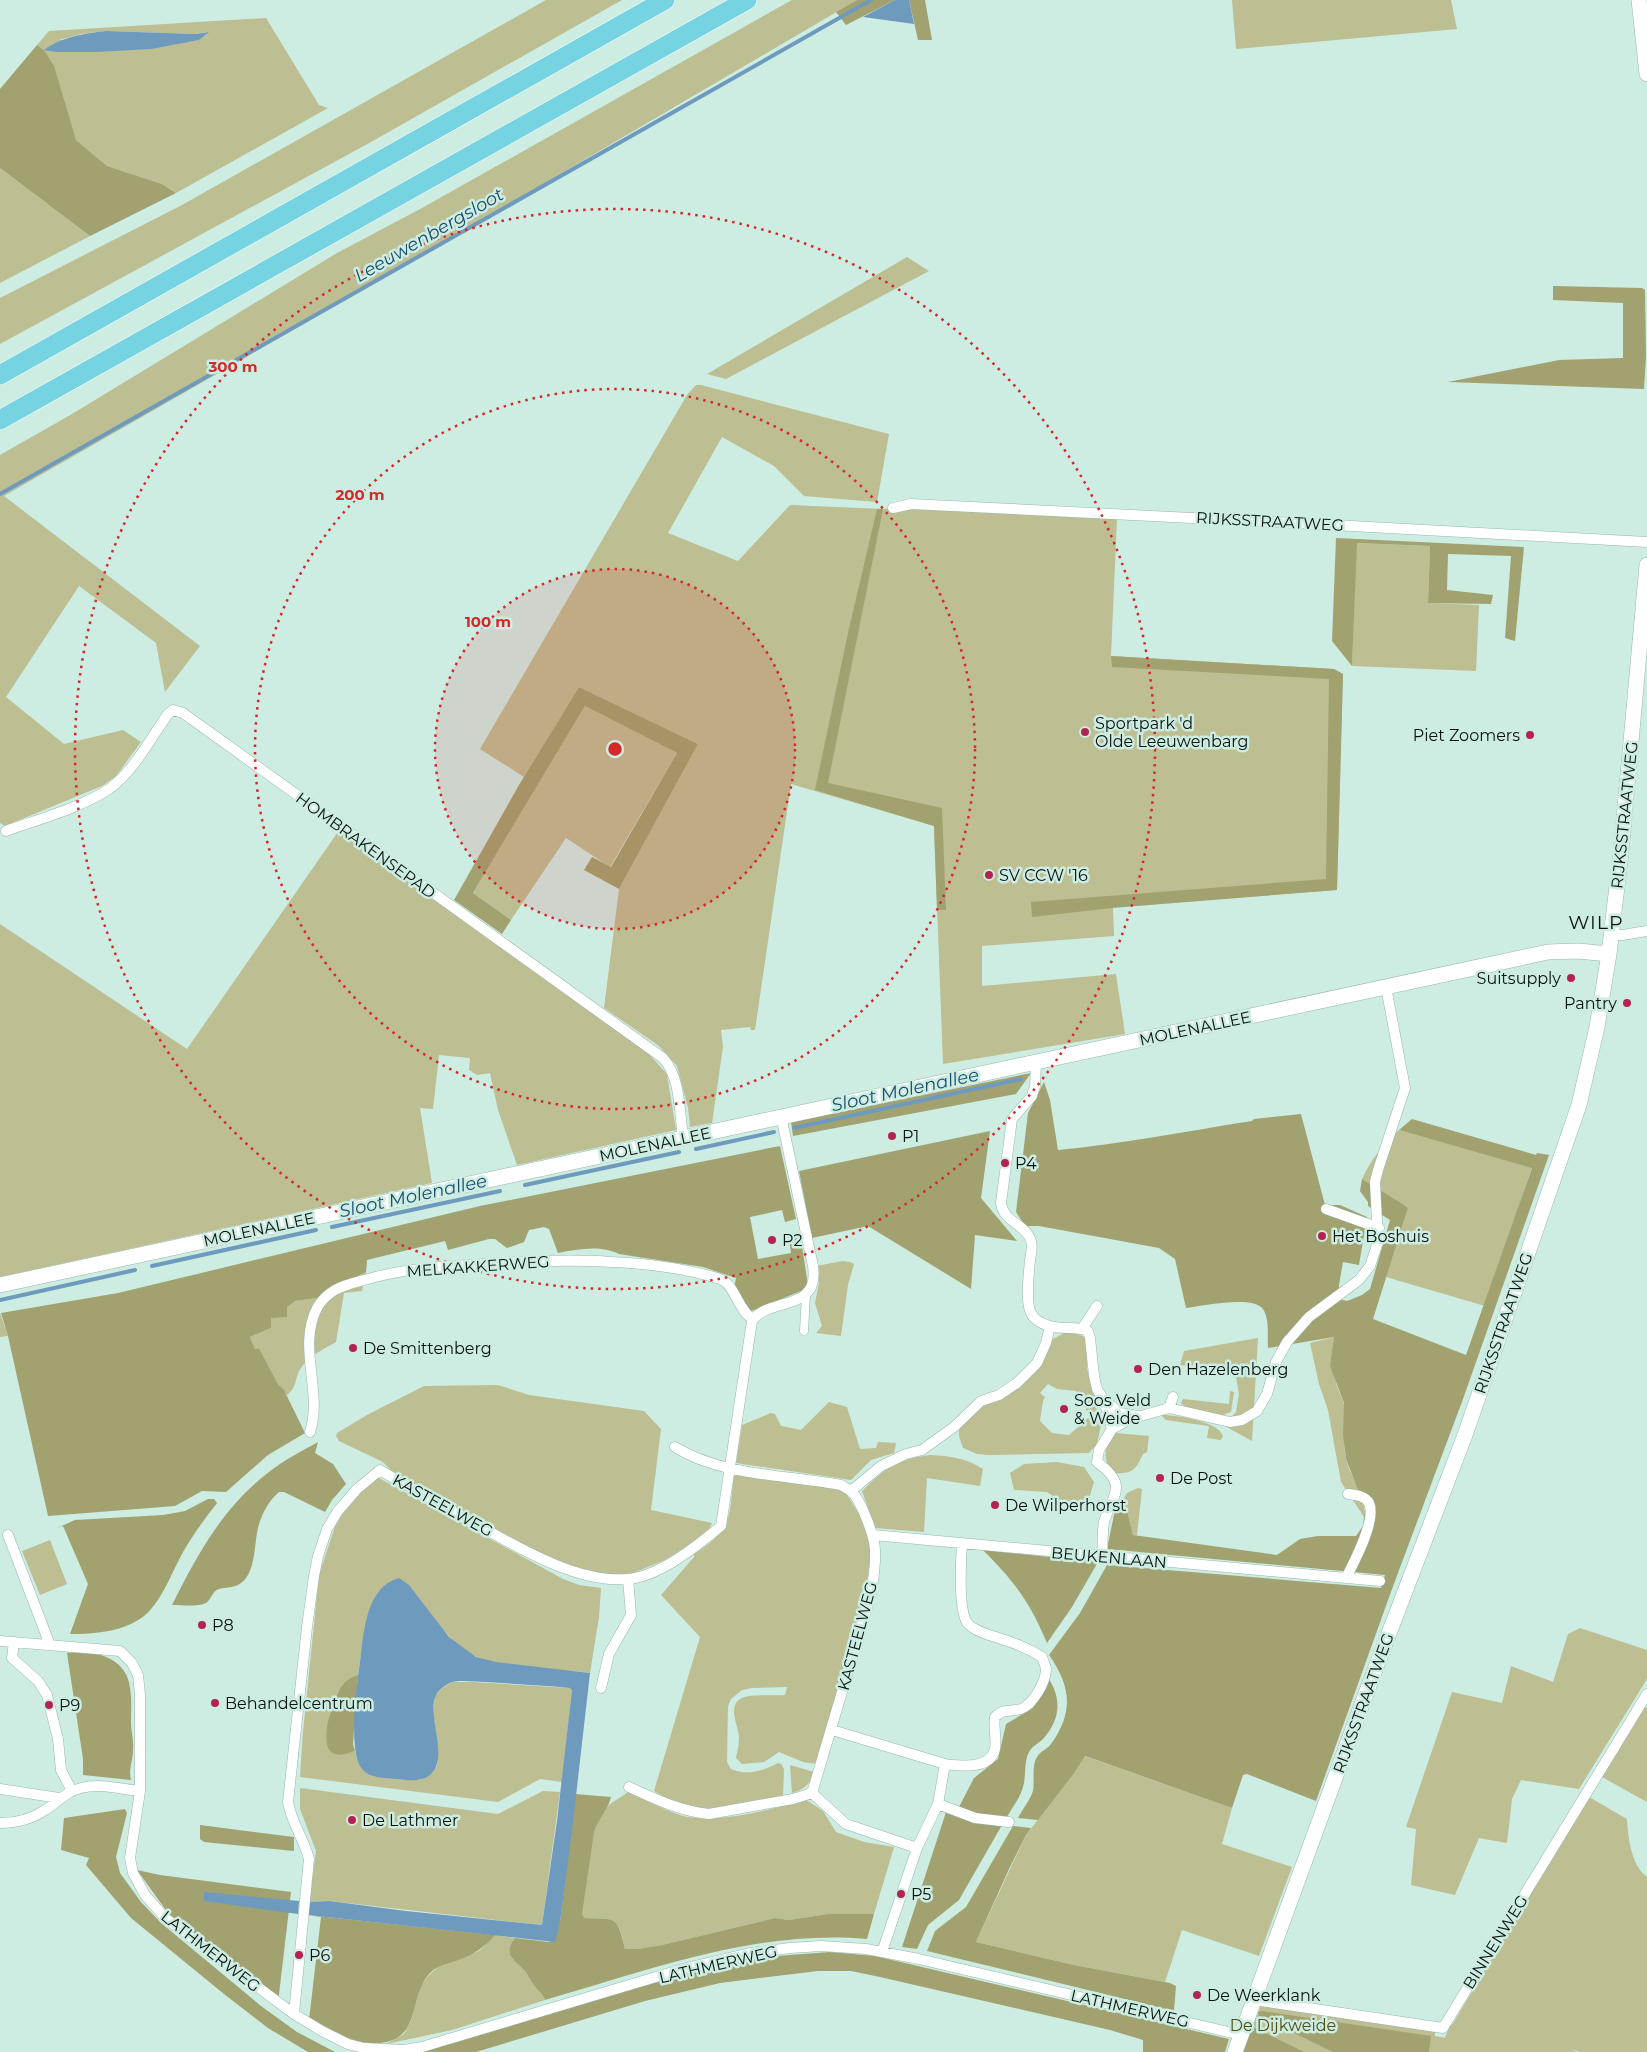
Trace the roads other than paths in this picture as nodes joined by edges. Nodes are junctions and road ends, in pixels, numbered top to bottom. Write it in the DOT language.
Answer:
graph roads {
  1 [pos="665,0"];
  2 [pos="747,0"];
  3 [pos="1639,0"];
  4 [pos="1647,74"];
  5 [pos="0,375"];
  6 [pos="0,420"];
  7 [pos="893,508"];
  8 [pos="1647,542"];
  9 [pos="1647,565"];
  10 [pos="6,831"];
  11 [pos="1647,931"];
  12 [pos="1611,935"];
  13 [pos="1609,954"];
  14 [pos="1386,987"];
  15 [pos="1036,1062"];
  16 [pos="781,1116"];
  17 [pos="683,1138"];
  18 [pos="1326,1208"];
  19 [pos="1379,1228"];
  20 [pos="0,1285"];
  21 [pos="806,1294"];
  22 [pos="1097,1306"];
  23 [pos="752,1322"];
  24 [pos="1050,1326"];
  25 [pos="1082,1328"];
  26 [pos="804,1331"];
  27 [pos="1173,1397"];
  28 [pos="1104,1400"];
  29 [pos="1169,1408"];
  30 [pos="1140,1416"];
  31 [pos="1112,1429"];
  32 [pos="310,1432"];
  33 [pos="675,1447"];
  34 [pos="730,1468"];
  35 [pos="851,1491"];
  36 [pos="1348,1494"];
  37 [pos="8,1536"];
  38 [pos="873,1536"];
  39 [pos="962,1544"];
  40 [pos="1102,1557"];
  41 [pos="1346,1578"];
  42 [pos="628,1579"];
  43 [pos="1380,1581"];
  44 [pos="0,1641"];
  45 [pos="14,1642"];
  46 [pos="50,1645"];
  47 [pos="601,1688"];
  48 [pos="1647,1694"];
  49 [pos="832,1730"];
  50 [pos="945,1764"];
  51 [pos="629,1787"];
  52 [pos="0,1788"];
  53 [pos="140,1791"];
  54 [pos="72,1792"];
  55 [pos="812,1793"];
  56 [pos="59,1798"];
  57 [pos="938,1804"];
  58 [pos="1009,1822"];
  59 [pos="0,1823"];
  60 [pos="917,1848"];
  61 [pos="882,1952"];
  62 [pos="1254,2000"];
  63 [pos="294,2014"];
  64 [pos="1241,2035"];
  65 [pos="1235,2052"];
  1 -- 5 [label="highway"];
  2 -- 6 [label="highway"];
  3 -- 4 [label="main road"];
  7 -- 8 [label="street, RIJKSSTRAATWEG"];
  9 -- 12 [label="main road, RIJKSSTRAATWEG"];
  10 -- 17 [label="street, HOMBRAKENSEPAD"];
  11 -- 12 [label="street"];
  12 -- 13 [label="main road, RIJKSSTRAATWEG"];
  13 -- 14 [label="main road, MOLENALLEE"];
  13 -- 62 [label="main road, RIJKSSTRAATWEG"];
  14 -- 15 [label="main road, MOLENALLEE"];
  14 -- 19 [label="street"];
  15 -- 16 [label="main road, MOLENALLEE"];
  15 -- 24 [label="street"];
  16 -- 17 [label="main road, MOLENALLEE"];
  16 -- 21 [label="street"];
  17 -- 20 [label="main road, MOLENALLEE"];
  18 -- 19 [label="street"];
  19 -- 29 [label="street"];
  21 -- 23 [label="street"];
  21 -- 26 [label="street"];
  22 -- 25 [label="street"];
  23 -- 32 [label="street, MELKAKKERWEG"];
  23 -- 34 [label="street"];
  24 -- 25 [label="street"];
  24 -- 35 [label="street"];
  25 -- 28 [label="street"];
  27 -- 29 [label="street"];
  28 -- 30 [label="street"];
  28 -- 31 [label="street"];
  29 -- 30 [label="street"];
  30 -- 31 [label="street"];
  31 -- 40 [label="street"];
  33 -- 34 [label="street"];
  34 -- 35 [label="street"];
  34 -- 42 [label="street, KASTEELWEG"];
  35 -- 38 [label="street, KASTEELWEG"];
  36 -- 41 [label="street"];
  37 -- 46 [label="street"];
  38 -- 39 [label="street, BEUKENLAAN"];
  38 -- 49 [label="street, KASTEELWEG"];
  39 -- 40 [label="street, BEUKENLAAN"];
  39 -- 50 [label="street"];
  40 -- 41 [label="street, BEUKENLAAN"];
  41 -- 43 [label="street, BEUKENLAAN"];
  42 -- 47 [label="street"];
  42 -- 63 [label="street, KASTEELWEG"];
  44 -- 45 [label="street"];
  45 -- 46 [label="street"];
  45 -- 54 [label="street"];
  46 -- 53 [label="street, LATHMERWEG"];
  48 -- 62 [label="street, BINNENWEG"];
  49 -- 50 [label="street"];
  49 -- 55 [label="street, KASTEELWEG"];
  50 -- 57 [label="street"];
  51 -- 55 [label="street"];
  52 -- 56 [label="street"];
  53 -- 54 [label="street"];
  53 -- 63 [label="street, LATHMERWEG"];
  54 -- 56 [label="street"];
  55 -- 60 [label="street"];
  56 -- 59 [label="street"];
  57 -- 58 [label="street"];
  57 -- 60 [label="street"];
  60 -- 61 [label="street"];
  61 -- 63 [label="street, LATHMERWEG"];
  61 -- 64 [label="street, LATHMERWEG"];
  62 -- 64 [label="main road, RIJKSSTRAATWEG"];
  64 -- 65 [label="main road, RIJKSSTRAATWEG"];
}
